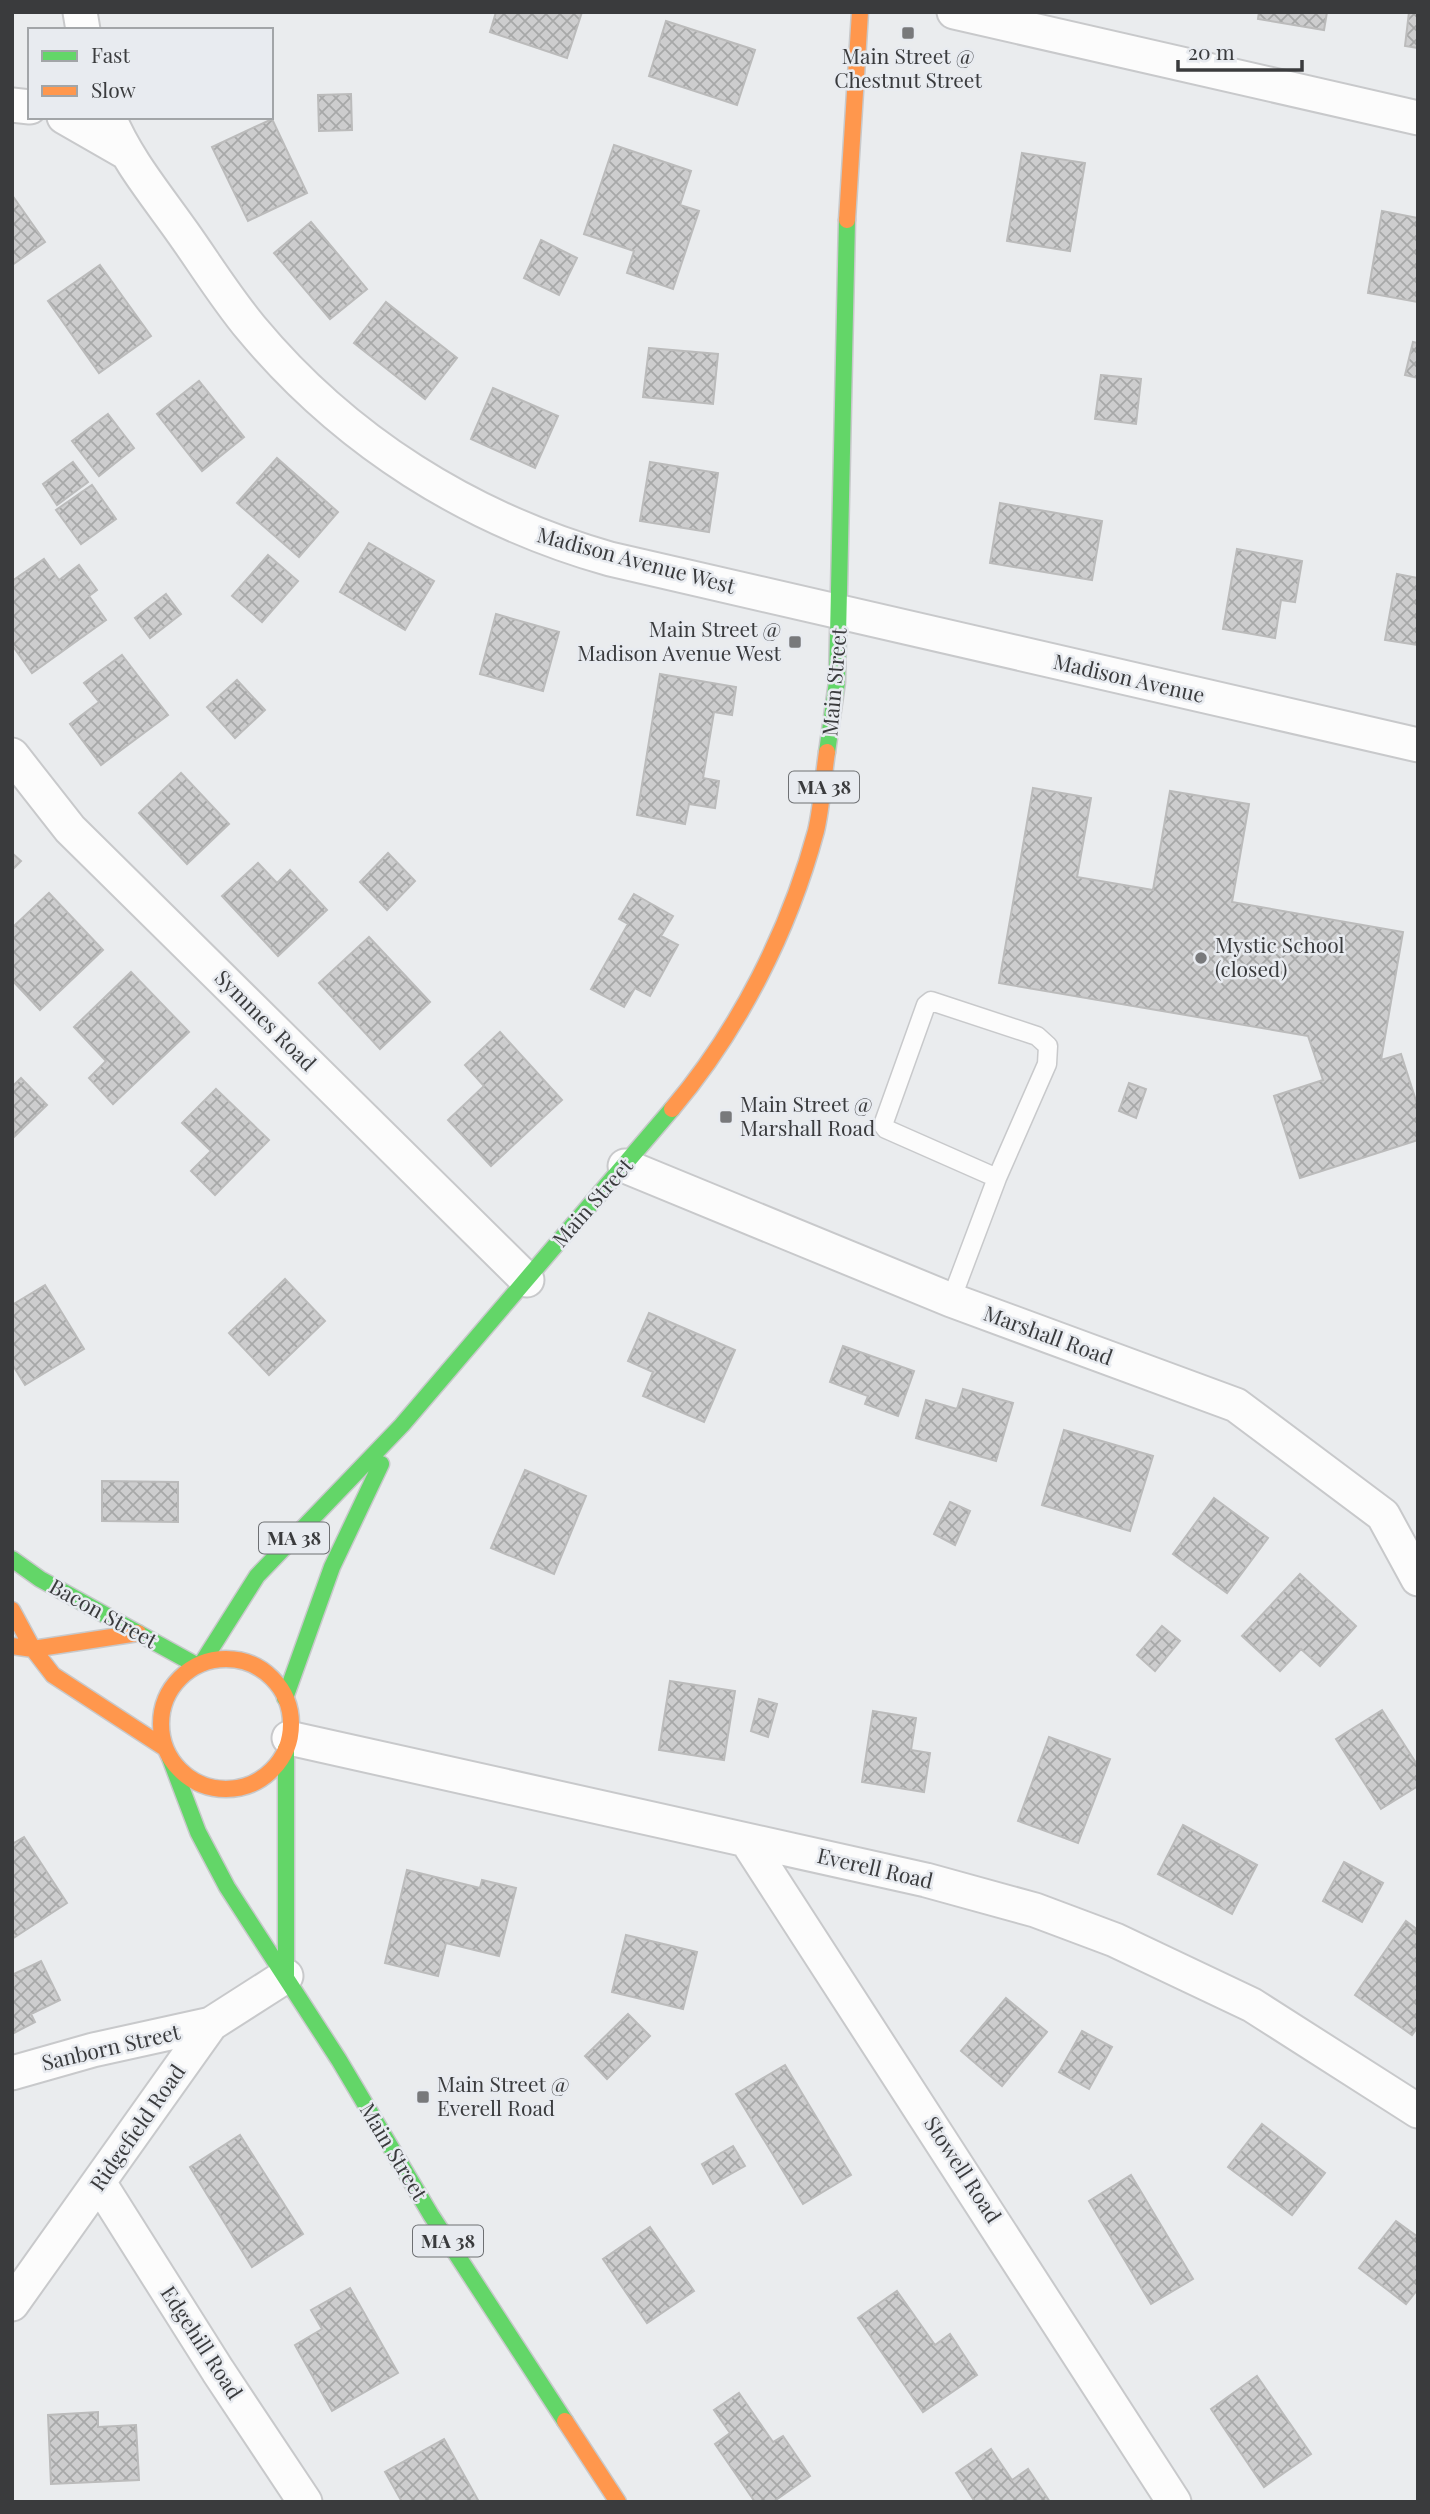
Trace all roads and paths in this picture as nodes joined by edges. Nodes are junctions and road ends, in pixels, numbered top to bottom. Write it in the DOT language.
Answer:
graph roads {
  1 [pos="860,12"];
  2 [pos="954,12"];
  3 [pos="1418,118"];
  4 [pos="67,119"];
  5 [pos="110,119"];
  6 [pos="128,154"];
  7 [pos="841,614"];
  8 [pos="1418,745"];
  9 [pos="12,755"];
  10 [pos="625,1166"];
  11 [pos="997,1178"];
  12 [pos="527,1280"];
  13 [pos="951,1300"];
  14 [pos="402,1425"];
  15 [pos="12,1559"];
  16 [pos="1418,1579"];
  17 [pos="12,1610"];
  18 [pos="138,1633"];
  19 [pos="12,1646"];
  20 [pos="33,1649"];
  21 [pos="199,1664"];
  22 [pos="285,1698"];
  23 [pos="288,1744"];
  24 [pos="167,1753"];
  25 [pos="747,1841"];
  26 [pos="286,1976"];
  27 [pos="211,2024"];
  28 [pos="12,2073"];
  29 [pos="1418,2111"];
  30 [pos="100,2183"];
  31 [pos="12,2304"];
  32 [pos="305,2502"];
  33 [pos="618,2502"];
  34 [pos="1174,2502"];
  1 -- 7 [label="main road, Main Street / MA 38"];
  2 -- 3 [label="street"];
  4 -- 6 [label="street, Madison Avenue West"];
  5 -- 6 [label="street, Madison Avenue West"];
  6 -- 7 [label="street, Madison Avenue West"];
  7 -- 8 [label="street, Madison Avenue"];
  7 -- 10 [label="main road, Main Street / MA 38"];
  9 -- 12 [label="street, Symmes Road"];
  10 -- 12 [label="main road, Main Street / MA 38"];
  10 -- 13 [label="street, Marshall Road"];
  11 -- 11 [label="lane"];
  11 -- 13 [label="lane"];
  12 -- 14 [label="main road, Main Street / MA 38"];
  13 -- 16 [label="street, Marshall Road"];
  14 -- 21 [label="main road, Main Street / MA 38"];
  14 -- 22 [label="main road, Main Street / MA 38"];
  15 -- 18 [label="main road, Bacon Street"];
  17 -- 20 [label="main road"];
  18 -- 20 [label="main road"];
  18 -- 21 [label="main road, Bacon Street"];
  19 -- 20 [label="main road"];
  20 -- 24 [label="main road"];
  21 -- 22 [label="main road"];
  21 -- 24 [label="main road, MA 38"];
  22 -- 23 [label="main road, MA 38"];
  23 -- 24 [label="main road"];
  23 -- 25 [label="street, Everell Road"];
  23 -- 26 [label="main road, MA 38"];
  24 -- 26 [label="main road, Main Street / MA 38"];
  25 -- 29 [label="street, Everell Road"];
  25 -- 34 [label="street, Stowell Road"];
  26 -- 27 [label="street, Ridgefield Road"];
  26 -- 33 [label="main road, Main Street / MA 38"];
  27 -- 28 [label="street, Sanborn Street"];
  27 -- 30 [label="street, Ridgefield Road"];
  30 -- 31 [label="street, Ridgefield Road"];
  30 -- 32 [label="street, Edgehill Road"];
}
